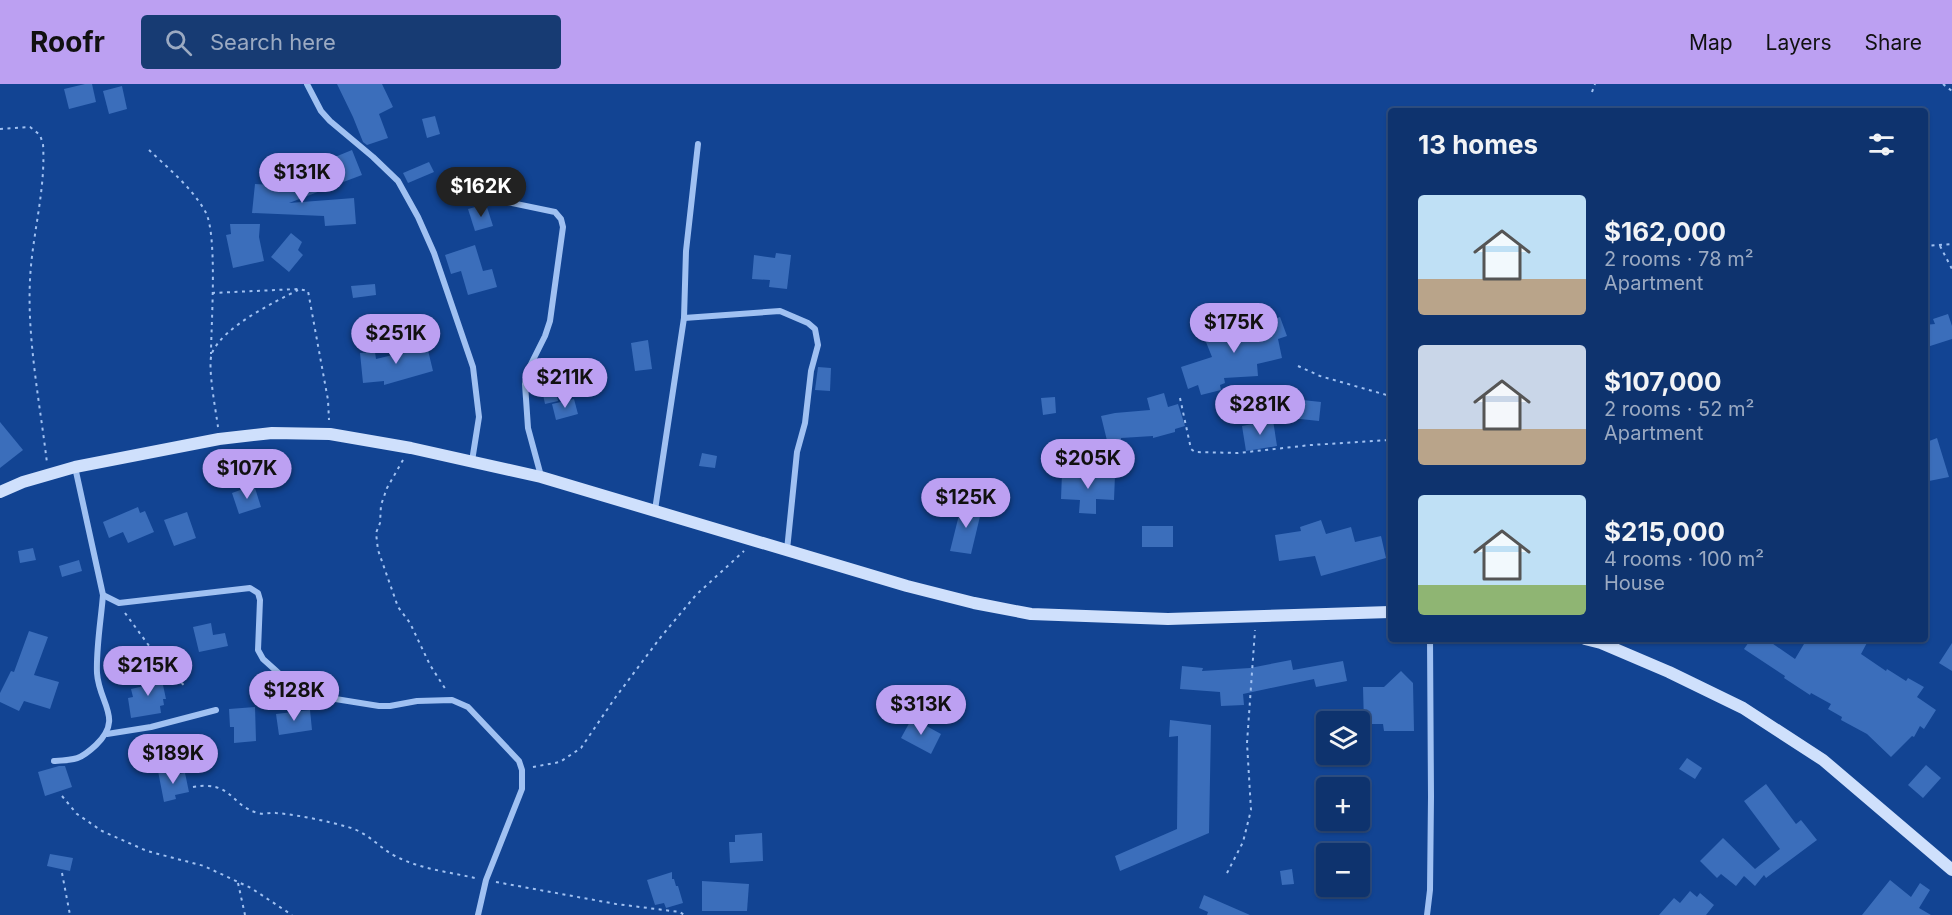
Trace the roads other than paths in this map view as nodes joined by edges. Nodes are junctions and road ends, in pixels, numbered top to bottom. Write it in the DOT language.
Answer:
graph roads {
  1 [pos="308,84"];
  2 [pos="698,144"];
  3 [pos="507,202"];
  4 [pos="684,318"];
  5 [pos="472,461"];
  6 [pos="75,467"];
  7 [pos="541,477"];
  8 [pos="0,492"];
  9 [pos="655,510"];
  10 [pos="787,550"];
  11 [pos="103,595"];
  12 [pos="1388,612"];
  13 [pos="1430,642"];
  14 [pos="1597,642"];
  15 [pos="216,710"];
  16 [pos="106,734"];
  17 [pos="54,761"];
  18 [pos="1952,870"];
  19 [pos="478,915"];
  20 [pos="1427,915"];
  1 -- 5 [label="street"];
  2 -- 4 [label="street"];
  3 -- 7 [label="street"];
  4 -- 9 [label="street"];
  4 -- 10 [label="street"];
  5 -- 6 [label="main road"];
  5 -- 7 [label="main road"];
  6 -- 8 [label="main road"];
  6 -- 11 [label="street"];
  7 -- 9 [label="main road"];
  9 -- 10 [label="main road"];
  10 -- 12 [label="main road"];
  11 -- 16 [label="street"];
  11 -- 19 [label="street"];
  13 -- 20 [label="street"];
  14 -- 18 [label="main road"];
  15 -- 16 [label="street"];
  16 -- 17 [label="street"];
}
